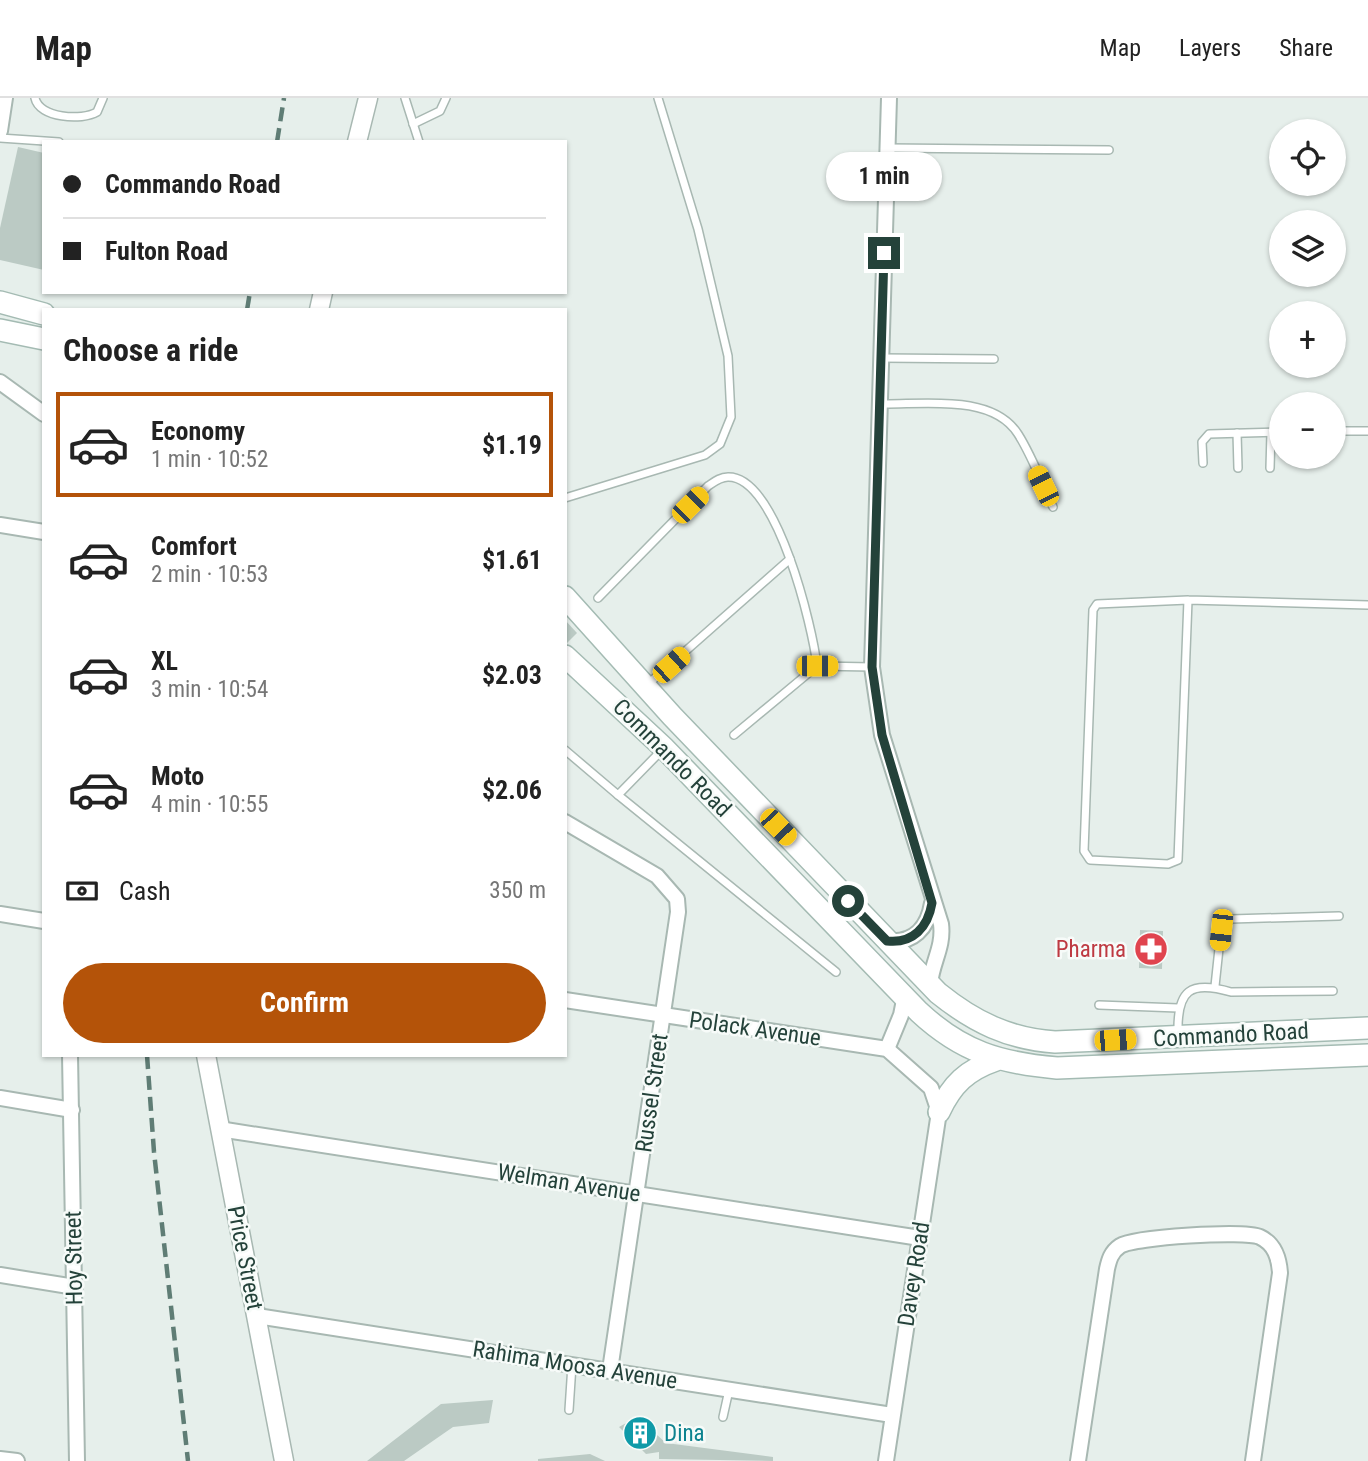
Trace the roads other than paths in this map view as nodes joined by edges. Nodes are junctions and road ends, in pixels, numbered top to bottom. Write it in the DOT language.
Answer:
graph roads {
  1 [pos="5,98"];
  2 [pos="35,98"];
  3 [pos="103,98"];
  4 [pos="368,98"];
  5 [pos="405,98"];
  6 [pos="446,98"];
  7 [pos="658,98"];
  8 [pos="889,98"];
  9 [pos="413,124"];
  10 [pos="0,131"];
  11 [pos="0,138"];
  12 [pos="358,140"];
  13 [pos="418,140"];
  14 [pos="42,141"];
  15 [pos="888,148"];
  16 [pos="1109,150"];
  17 [pos="0,302"];
  18 [pos="0,311"];
  19 [pos="42,313"];
  20 [pos="0,321"];
  21 [pos="42,321"];
  22 [pos="0,330"];
  23 [pos="42,331"];
  24 [pos="42,339"];
  25 [pos="881,358"];
  26 [pos="994,359"];
  27 [pos="0,382"];
  28 [pos="880,404"];
  29 [pos="42,413"];
  30 [pos="1346,431"];
  31 [pos="1368,431"];
  32 [pos="1237,433"];
  33 [pos="1269,433"];
  34 [pos="1203,463"];
  35 [pos="1238,468"];
  36 [pos="567,497"];
  37 [pos="1053,508"];
  38 [pos="0,525"];
  39 [pos="42,532"];
  40 [pos="790,559"];
  41 [pos="597,598"];
  42 [pos="567,599"];
  43 [pos="1188,600"];
  44 [pos="1368,605"];
  45 [pos="567,611"];
  46 [pos="567,647"];
  47 [pos="567,658"];
  48 [pos="817,666"];
  49 [pos="872,667"];
  50 [pos="646,685"];
  51 [pos="618,692"];
  52 [pos="638,710"];
  53 [pos="734,735"];
  54 [pos="664,748"];
  55 [pos="567,752"];
  56 [pos="618,795"];
  57 [pos="567,823"];
  58 [pos="932,903"];
  59 [pos="0,914"];
  60 [pos="1339,916"];
  61 [pos="42,921"];
  62 [pos="887,941"];
  63 [pos="836,972"];
  64 [pos="1215,986"];
  65 [pos="917,991"];
  66 [pos="1333,991"];
  67 [pos="567,1000"];
  68 [pos="1099,1005"];
  69 [pos="1178,1008"];
  70 [pos="663,1015"];
  71 [pos="945,1021"];
  72 [pos="966,1025"];
  73 [pos="1368,1028"];
  74 [pos="1368,1036"];
  75 [pos="1178,1037"];
  76 [pos="1014,1045"];
  77 [pos="1368,1046"];
  78 [pos="887,1049"];
  79 [pos="1039,1050"];
  80 [pos="999,1051"];
  81 [pos="1368,1055"];
  82 [pos="70,1057"];
  83 [pos="206,1057"];
  84 [pos="0,1098"];
  85 [pos="72,1110"];
  86 [pos="939,1111"];
  87 [pos="219,1129"];
  88 [pos="638,1193"];
  89 [pos="920,1238"];
  90 [pos="0,1275"];
  91 [pos="75,1287"];
  92 [pos="257,1316"];
  93 [pos="572,1364"];
  94 [pos="610,1370"];
  95 [pos="729,1389"];
  96 [pos="569,1410"];
  97 [pos="892,1415"];
  98 [pos="723,1417"];
  99 [pos="0,1459"];
  100 [pos="18,1461"];
  101 [pos="77,1461"];
  102 [pos="284,1461"];
  103 [pos="886,1461"];
  104 [pos="1078,1461"];
  105 [pos="1253,1461"];
  1 -- 10 [label="street"];
  2 -- 3 [label="lane"];
  4 -- 12 [label="street"];
  5 -- 9 [label="lane"];
  6 -- 9 [label="lane"];
  7 -- 36 [label="lane"];
  8 -- 15 [label="street"];
  9 -- 13 [label="lane"];
  11 -- 14 [label="lane"];
  15 -- 16 [label="lane"];
  15 -- 25 [label="street"];
  17 -- 19 [label="main road"];
  18 -- 21 [label="lane"];
  20 -- 23 [label="lane"];
  22 -- 24 [label="main road"];
  25 -- 26 [label="lane"];
  25 -- 28 [label="street"];
  27 -- 29 [label="street"];
  28 -- 37 [label="lane"];
  28 -- 49 [label="street"];
  30 -- 31 [label="lane"];
  32 -- 33 [label="lane"];
  32 -- 34 [label="lane"];
  32 -- 35 [label="lane"];
  38 -- 39 [label="street"];
  40 -- 41 [label="lane"];
  40 -- 48 [label="lane"];
  40 -- 50 [label="lane"];
  42 -- 50 [label="main road, Commando Road"];
  43 -- 43 [label="lane"];
  43 -- 44 [label="lane"];
  45 -- 72 [label="lane"];
  46 -- 51 [label="lane"];
  47 -- 54 [label="main road, Commando Road"];
  48 -- 49 [label="lane"];
  48 -- 53 [label="lane"];
  49 -- 58 [label="street"];
  50 -- 62 [label="main road, Commando Road"];
  52 -- 65 [label="lane"];
  54 -- 56 [label="lane"];
  54 -- 65 [label="main road, Commando Road"];
  55 -- 56 [label="lane"];
  56 -- 63 [label="lane"];
  57 -- 70 [label="street, Russel Street"];
  58 -- 62 [label="street"];
  58 -- 65 [label="street"];
  59 -- 61 [label="street"];
  60 -- 64 [label="lane"];
  62 -- 65 [label="main road, Commando Road"];
  64 -- 66 [label="lane"];
  64 -- 69 [label="lane"];
  65 -- 75 [label="main road, Commando Road"];
  65 -- 78 [label="street"];
  65 -- 80 [label="main road, Commando Road"];
  67 -- 70 [label="street, Polack Avenue"];
  68 -- 69 [label="lane"];
  69 -- 75 [label="lane"];
  70 -- 78 [label="street, Polack Avenue"];
  70 -- 88 [label="street, Russel Street"];
  71 -- 77 [label="lane"];
  73 -- 75 [label="main road, Commando Road"];
  74 -- 79 [label="lane"];
  76 -- 80 [label="lane"];
  78 -- 86 [label="street, Davey Road"];
  80 -- 81 [label="main road, Commando Road"];
  80 -- 86 [label="main road"];
  82 -- 85 [label="street, Hoy Street"];
  83 -- 87 [label="street, Price Street"];
  84 -- 85 [label="street"];
  85 -- 91 [label="street, Hoy Street"];
  86 -- 89 [label="street, Davey Road"];
  87 -- 88 [label="street, Welman Avenue"];
  87 -- 92 [label="street, Price Street"];
  88 -- 89 [label="street, Welman Avenue"];
  88 -- 94 [label="street, Russel Street"];
  89 -- 97 [label="street, Davey Road"];
  90 -- 91 [label="street"];
  91 -- 101 [label="street, Hoy Street"];
  92 -- 93 [label="street, Rahima Moosa Avenue"];
  92 -- 102 [label="street, Price Street"];
  93 -- 94 [label="street, Rahima Moosa Avenue"];
  93 -- 96 [label="lane"];
  94 -- 95 [label="street, Rahima Moosa Avenue"];
  95 -- 97 [label="street, Rahima Moosa Avenue"];
  95 -- 98 [label="lane"];
  97 -- 103 [label="street, Davey Road"];
  99 -- 100 [label="street"];
  104 -- 105 [label="street"];
}
